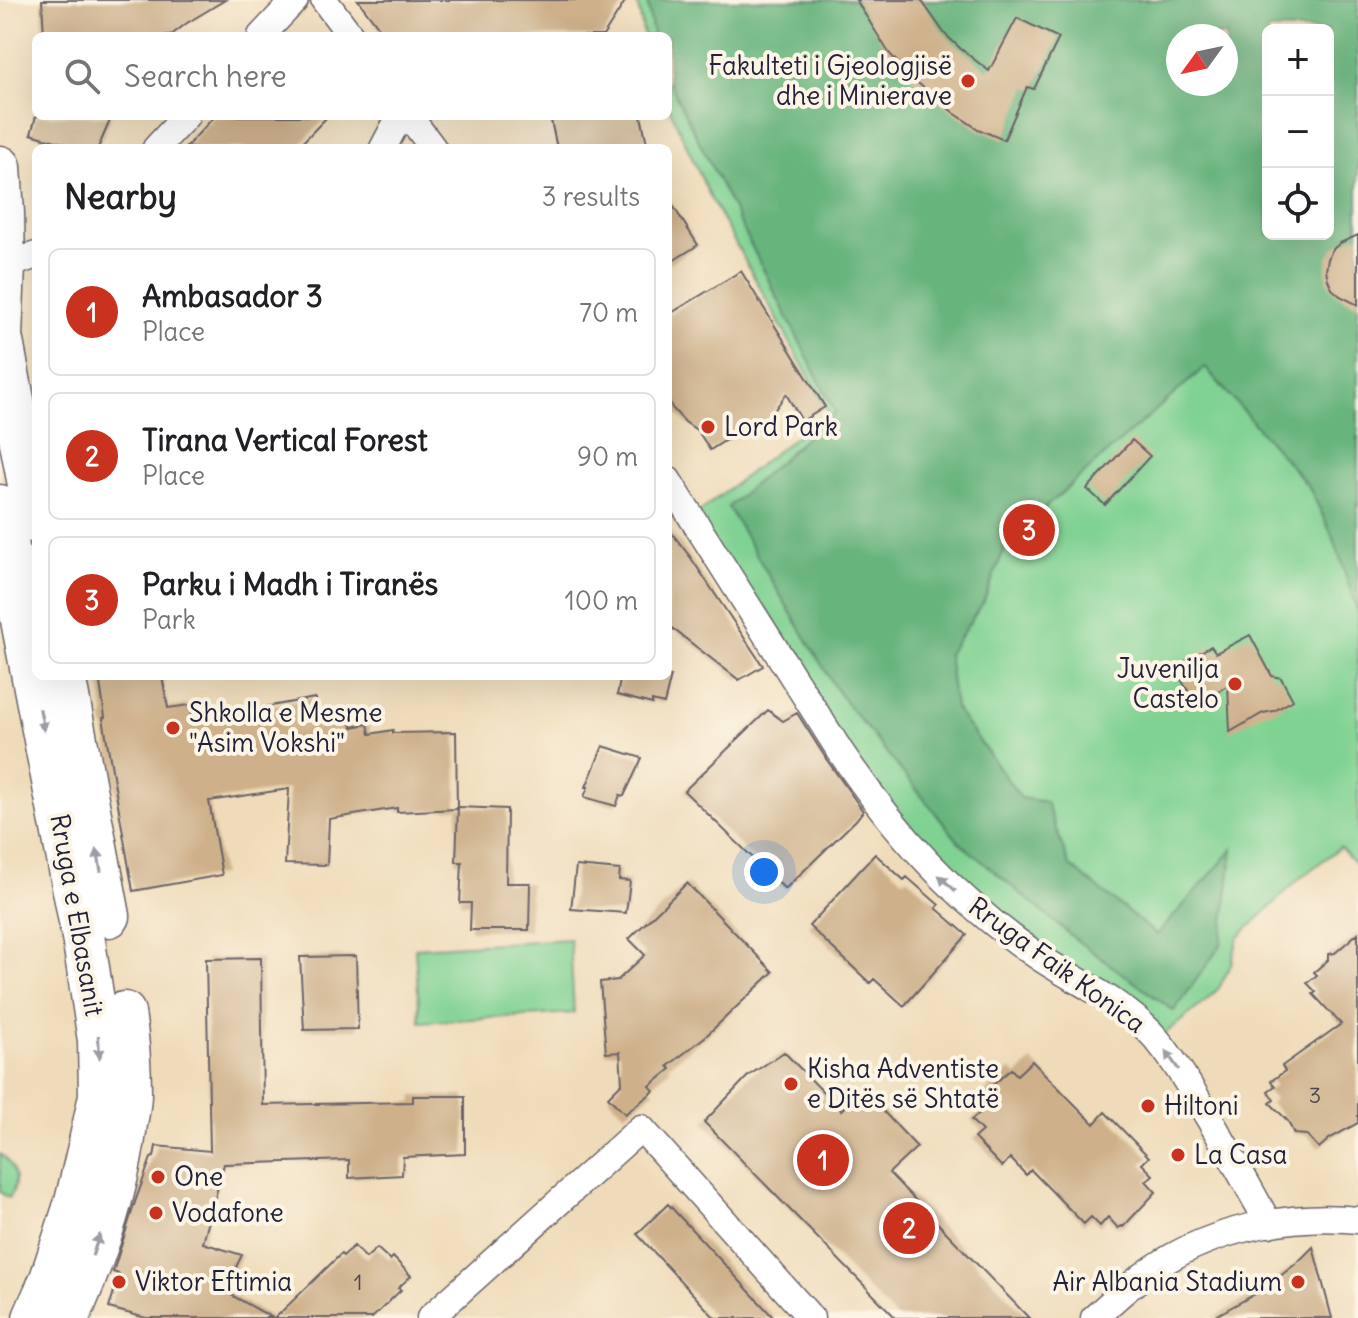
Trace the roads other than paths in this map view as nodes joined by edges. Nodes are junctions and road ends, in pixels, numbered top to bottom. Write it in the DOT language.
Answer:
graph roads {
  1 [pos="295,0"];
  2 [pos="324,0"];
  3 [pos="265,32"];
  4 [pos="348,32"];
  5 [pos="182,120"];
  6 [pos="403,120"];
  7 [pos="411,120"];
  8 [pos="160,144"];
  9 [pos="385,144"];
  10 [pos="430,144"];
  11 [pos="0,167"];
  12 [pos="20,261"];
  13 [pos="672,486"];
  14 [pos="32,501"];
  15 [pos="0,506"];
  16 [pos="32,672"];
  17 [pos="34,680"];
  18 [pos="65,680"];
  19 [pos="1358,1220"];
  20 [pos="1269,1224"];
  21 [pos="51,1316"];
  22 [pos="430,1318"];
  23 [pos="811,1318"];
  24 [pos="1094,1318"];
  1 -- 3 [label="street"];
  2 -- 4 [label="street"];
  5 -- 8 [label="street"];
  6 -- 9 [label="street"];
  7 -- 10 [label="street"];
  11 -- 12 [label="main road"];
  12 -- 14 [label="main road"];
  20 -- 13 [label="street, Rruga Faik Konica, one-way"];
  15 -- 16 [label="main road, Rruga e Elbasanit, one-way"];
  17 -- 21 [label="main road, Rruga e Elbasanit, one-way"];
  21 -- 18 [label="main road, Rruga e Elbasanit, one-way"];
  19 -- 20 [label="street"];
  20 -- 24 [label="street"];
  22 -- 23 [label="street"];
}
